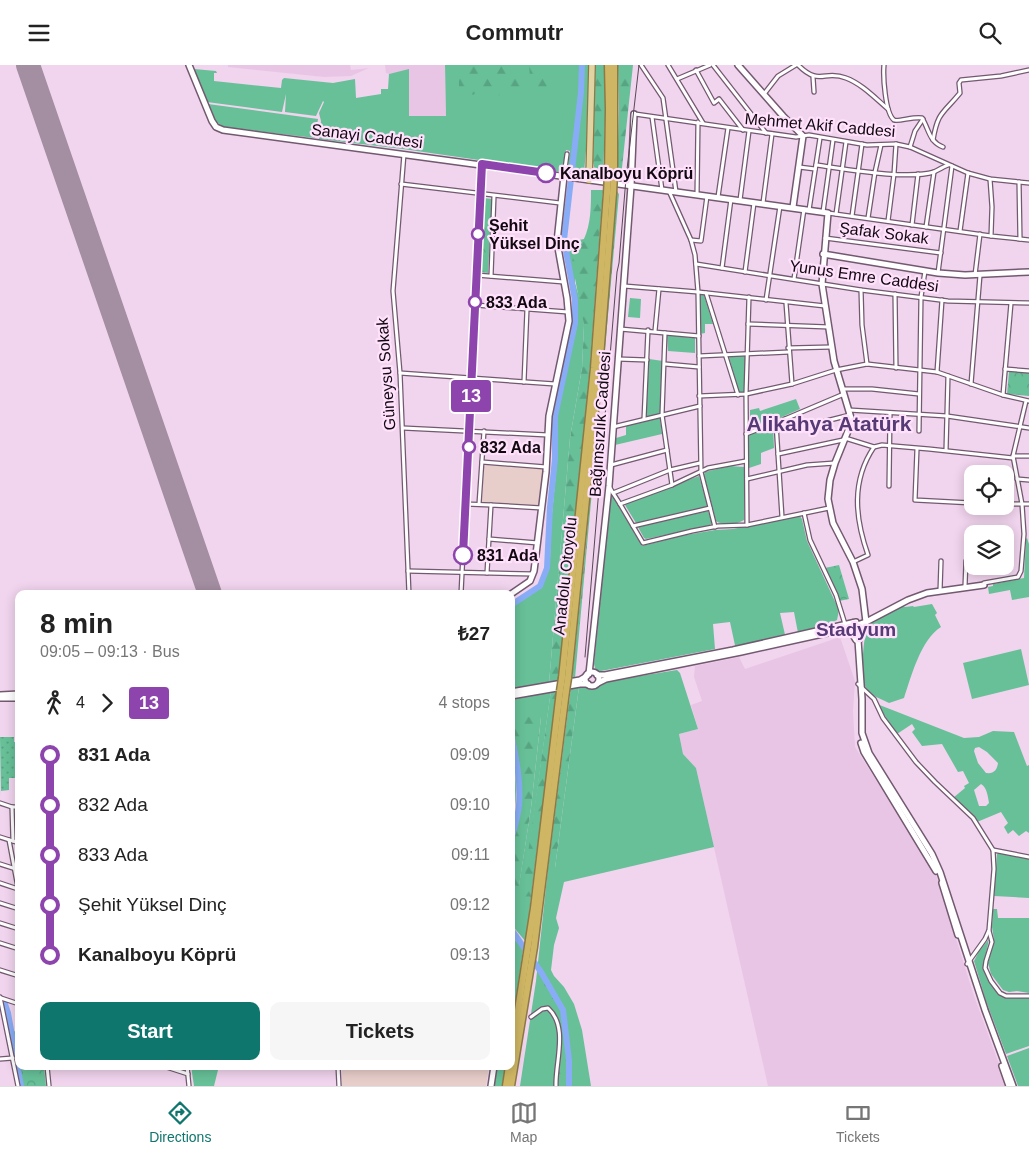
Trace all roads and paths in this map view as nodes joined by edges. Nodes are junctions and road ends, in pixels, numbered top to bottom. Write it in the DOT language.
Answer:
graph roads {
  1 [pos="189,65"];
  2 [pos="592,65"];
  3 [pos="608,65"];
  4 [pos="614,65"];
  5 [pos="641,65"];
  6 [pos="668,65"];
  7 [pos="711,65"];
  8 [pos="738,65"];
  9 [pos="796,65"];
  10 [pos="884,65"];
  11 [pos="696,70"];
  12 [pos="1029,70"];
  13 [pos="813,77"];
  14 [pos="677,79"];
  15 [pos="814,91"];
  16 [pos="764,94"];
  17 [pos="888,109"];
  18 [pos="634,114"];
  19 [pos="652,117"];
  20 [pos="666,119"];
  21 [pos="923,119"];
  22 [pos="698,122"];
  23 [pos="704,123"];
  24 [pos="728,128"];
  25 [pos="743,130"];
  26 [pos="748,131"];
  27 [pos="767,133"];
  28 [pos="772,134"];
  29 [pos="803,136"];
  30 [pos="820,138"];
  31 [pos="833,140"];
  32 [pos="933,140"];
  33 [pos="846,142"];
  34 [pos="862,144"];
  35 [pos="896,144"];
  36 [pos="881,145"];
  37 [pos="910,147"];
  38 [pos="943,147"];
  39 [pos="404,154"];
  40 [pos="567,154"];
  41 [pos="482,164"];
  42 [pos="950,165"];
  43 [pos="798,167"];
  44 [pos="816,167"];
  45 [pos="829,167"];
  46 [pos="842,168"];
  47 [pos="858,170"];
  48 [pos="875,172"];
  49 [pos="934,172"];
  50 [pos="968,173"];
  51 [pos="894,174"];
  52 [pos="918,174"];
  53 [pos="611,175"];
  54 [pos="565,176"];
  55 [pos="586,179"];
  56 [pos="990,179"];
  57 [pos="1019,182"];
  58 [pos="1029,183"];
  59 [pos="401,185"];
  60 [pos="631,186"];
  61 [pos="662,190"];
  62 [pos="669,191"];
  63 [pos="676,192"];
  64 [pos="480,194"];
  65 [pos="697,195"];
  66 [pos="494,196"];
  67 [pos="707,196"];
  68 [pos="718,197"];
  69 [pos="730,199"];
  70 [pos="740,200"];
  71 [pos="754,202"];
  72 [pos="560,203"];
  73 [pos="763,203"];
  74 [pos="780,205"];
  75 [pos="793,207"];
  76 [pos="806,209"];
  77 [pos="825,212"];
  78 [pos="836,214"];
  79 [pos="852,216"];
  80 [pos="868,218"];
  81 [pos="888,221"];
  82 [pos="912,225"];
  83 [pos="926,227"];
  84 [pos="944,229"];
  85 [pos="960,231"];
  86 [pos="980,234"];
  87 [pos="991,236"];
  88 [pos="824,238"];
  89 [pos="1020,239"];
  90 [pos="691,240"];
  91 [pos="1029,240"];
  92 [pos="940,253"];
  93 [pos="823,254"];
  94 [pos="696,264"];
  95 [pos="722,268"];
  96 [pos="745,271"];
  97 [pos="925,271"];
  98 [pos="1029,272"];
  99 [pos="938,273"];
  100 [pos="476,275"];
  101 [pos="769,275"];
  102 [pos="978,275"];
  103 [pos="491,276"];
  104 [pos="794,279"];
  105 [pos="564,282"];
  106 [pos="822,284"];
  107 [pos="623,286"];
  108 [pos="659,289"];
  109 [pos="861,289"];
  110 [pos="698,292"];
  111 [pos="706,293"];
  112 [pos="895,294"];
  113 [pos="749,297"];
  114 [pos="920,297"];
  115 [pos="766,300"];
  116 [pos="942,300"];
  117 [pos="977,301"];
  118 [pos="786,303"];
  119 [pos="1011,303"];
  120 [pos="1029,303"];
  121 [pos="475,305"];
  122 [pos="825,306"];
  123 [pos="527,309"];
  124 [pos="568,312"];
  125 [pos="748,324"];
  126 [pos="787,326"];
  127 [pos="829,327"];
  128 [pos="620,329"];
  129 [pos="648,331"];
  130 [pos="655,331"];
  131 [pos="665,333"];
  132 [pos="699,337"];
  133 [pos="832,347"];
  134 [pos="788,350"];
  135 [pos="747,354"];
  136 [pos="727,355"];
  137 [pos="699,356"];
  138 [pos="618,359"];
  139 [pos="647,360"];
  140 [pos="665,364"];
  141 [pos="867,364"];
  142 [pos="699,367"];
  143 [pos="896,368"];
  144 [pos="1005,369"];
  145 [pos="836,370"];
  146 [pos="920,371"];
  147 [pos="1029,371"];
  148 [pos="937,372"];
  149 [pos="400,373"];
  150 [pos="948,376"];
  151 [pos="472,379"];
  152 [pos="524,382"];
  153 [pos="792,384"];
  154 [pos="971,384"];
  155 [pos="555,385"];
  156 [pos="843,392"];
  157 [pos="746,394"];
  158 [pos="920,394"];
  159 [pos="738,395"];
  160 [pos="1003,395"];
  161 [pos="699,396"];
  162 [pos="1028,401"];
  163 [pos="700,406"];
  164 [pos="850,413"];
  165 [pos="890,413"];
  166 [pos="662,415"];
  167 [pos="919,415"];
  168 [pos="947,416"];
  169 [pos="644,419"];
  170 [pos="785,419"];
  171 [pos="776,423"];
  172 [pos="613,427"];
  173 [pos="1019,427"];
  174 [pos="403,428"];
  175 [pos="1029,428"];
  176 [pos="470,431"];
  177 [pos="484,431"];
  178 [pos="919,431"];
  179 [pos="746,434"];
  180 [pos="548,435"];
  181 [pos="845,439"];
  182 [pos="874,447"];
  183 [pos="890,447"];
  184 [pos="917,449"];
  185 [pos="667,450"];
  186 [pos="946,450"];
  187 [pos="778,454"];
  188 [pos="1029,456"];
  189 [pos="1013,457"];
  190 [pos="746,461"];
  191 [pos="482,462"];
  192 [pos="700,463"];
  193 [pos="835,463"];
  194 [pos="610,465"];
  195 [pos="546,467"];
  196 [pos="670,470"];
  197 [pos="779,471"];
  198 [pos="701,473"];
  199 [pos="747,479"];
  200 [pos="1017,479"];
  201 [pos="1029,480"];
  202 [pos="672,485"];
  203 [pos="609,486"];
  204 [pos="889,486"];
  205 [pos="613,493"];
  206 [pos="964,503"];
  207 [pos="466,504"];
  208 [pos="479,504"];
  209 [pos="620,504"];
  210 [pos="1014,504"];
  211 [pos="1022,504"];
  212 [pos="1029,504"];
  213 [pos="490,505"];
  214 [pos="542,508"];
  215 [pos="710,508"];
  216 [pos="829,508"];
  217 [pos="804,513"];
  218 [pos="782,517"];
  219 [pos="747,525"];
  220 [pos="633,526"];
  221 [pos="716,527"];
  222 [pos="1027,534"];
  223 [pos="489,539"];
  224 [pos="538,543"];
  225 [pos="942,561"];
  226 [pos="853,562"];
  227 [pos="408,571"];
  228 [pos="462,572"];
  229 [pos="487,573"];
  230 [pos="534,574"];
  231 [pos="965,575"];
  232 [pos="984,584"];
  233 [pos="965,586"];
  234 [pos="409,590"];
  235 [pos="461,590"];
  236 [pos="940,590"];
  237 [pos="515,591"];
  238 [pos="866,620"];
  239 [pos="855,624"];
  240 [pos="845,627"];
  241 [pos="857,640"];
  242 [pos="741,651"];
  243 [pos="592,674"];
  244 [pos="598,683"];
  245 [pos="588,684"];
  246 [pos="860,685"];
  247 [pos="528,691"];
  248 [pos="563,691"];
  249 [pos="515,692"];
  250 [pos="515,695"];
  251 [pos="0,696"];
  252 [pos="15,696"];
  253 [pos="0,803"];
  254 [pos="12,807"];
  255 [pos="0,837"];
  256 [pos="11,841"];
  257 [pos="15,842"];
  258 [pos="993,849"];
  259 [pos="1029,857"];
  260 [pos="0,864"];
  261 [pos="14,868"];
  262 [pos="15,874"];
  263 [pos="0,883"];
  264 [pos="15,890"];
  265 [pos="0,903"];
  266 [pos="15,908"];
  267 [pos="0,923"];
  268 [pos="15,928"];
  269 [pos="989,930"];
  270 [pos="0,943"];
  271 [pos="15,948"];
  272 [pos="968,962"];
  273 [pos="0,970"];
  274 [pos="15,974"];
  275 [pos="1029,996"];
  276 [pos="0,997"];
  277 [pos="15,1003"];
  278 [pos="531,1017"];
  279 [pos="515,1029"];
  280 [pos="14,1058"];
  281 [pos="0,1059"];
  282 [pos="15,1065"];
  283 [pos="16,1070"];
  284 [pos="47,1070"];
  285 [pos="176,1070"];
  286 [pos="188,1070"];
  287 [pos="338,1070"];
  288 [pos="493,1070"];
  289 [pos="509,1070"];
  290 [pos="188,1074"];
  291 [pos="18,1086"];
  292 [pos="49,1086"];
  293 [pos="189,1086"];
  294 [pos="339,1086"];
  295 [pos="491,1086"];
  296 [pos="506,1086"];
  297 [pos="513,1086"];
  298 [pos="556,1086"];
  299 [pos="1011,1086"];
  1 -- 39 [label="main road, Sanayi Caddesi"];
  2 -- 55 [label="main road"];
  3 -- 53 [label="highway, Anadolu Otoyolu"];
  4 -- 53 [label="highway, Anadolu Otoyolu"];
  5 -- 20 [label="street"];
  6 -- 14 [label="street"];
  7 -- 11 [label="street"];
  7 -- 27 [label="street"];
  8 -- 16 [label="main road"];
  9 -- 13 [label="street"];
  9 -- 16 [label="street"];
  10 -- 17 [label="street"];
  11 -- 14 [label="street"];
  11 -- 25 [label="street"];
  12 -- 32 [label="street"];
  13 -- 15 [label="street"];
  13 -- 17 [label="street"];
  14 -- 23 [label="street"];
  16 -- 29 [label="main road"];
  17 -- 21 [label="street"];
  18 -- 19 [label="street, Mehmet Akif Caddesi"];
  18 -- 60 [label="main road, Bağımsızlık Caddesi"];
  19 -- 20 [label="street, Mehmet Akif Caddesi"];
  19 -- 61 [label="street"];
  20 -- 22 [label="street, Mehmet Akif Caddesi"];
  20 -- 63 [label="street"];
  21 -- 32 [label="street"];
  21 -- 37 [label="street"];
  22 -- 23 [label="street, Mehmet Akif Caddesi"];
  22 -- 65 [label="street"];
  23 -- 24 [label="street, Mehmet Akif Caddesi"];
  24 -- 25 [label="street, Mehmet Akif Caddesi"];
  24 -- 68 [label="street"];
  25 -- 26 [label="street, Mehmet Akif Caddesi"];
  26 -- 27 [label="street, Mehmet Akif Caddesi"];
  26 -- 70 [label="street"];
  27 -- 28 [label="street, Mehmet Akif Caddesi"];
  28 -- 29 [label="street, Mehmet Akif Caddesi"];
  28 -- 73 [label="street"];
  29 -- 30 [label="street, Mehmet Akif Caddesi"];
  29 -- 43 [label="main road"];
  30 -- 31 [label="street, Mehmet Akif Caddesi"];
  30 -- 44 [label="street"];
  31 -- 33 [label="street, Mehmet Akif Caddesi"];
  31 -- 45 [label="street"];
  32 -- 38 [label="street"];
  33 -- 34 [label="street, Mehmet Akif Caddesi"];
  33 -- 46 [label="street"];
  34 -- 36 [label="street, Mehmet Akif Caddesi"];
  34 -- 47 [label="street"];
  35 -- 36 [label="street, Mehmet Akif Caddesi"];
  35 -- 37 [label="street, Mehmet Akif Caddesi"];
  35 -- 51 [label="street"];
  36 -- 48 [label="street"];
  37 -- 42 [label="street, Mehmet Akif Caddesi"];
  39 -- 41 [label="main road, Sanayi Caddesi"];
  39 -- 59 [label="street, Güneysu Sokak"];
  40 -- 54 [label="street"];
  41 -- 54 [label="main road, Sanayi Caddesi"];
  41 -- 64 [label="street"];
  42 -- 49 [label="street"];
  42 -- 50 [label="street, Mehmet Akif Caddesi"];
  42 -- 84 [label="street"];
  43 -- 44 [label="street"];
  43 -- 75 [label="main road"];
  44 -- 45 [label="street"];
  44 -- 76 [label="street"];
  45 -- 46 [label="street"];
  45 -- 77 [label="street"];
  46 -- 47 [label="street"];
  46 -- 78 [label="street"];
  47 -- 48 [label="street"];
  47 -- 79 [label="street"];
  48 -- 51 [label="street"];
  48 -- 80 [label="street"];
  49 -- 52 [label="street"];
  49 -- 83 [label="street"];
  50 -- 56 [label="street, Mehmet Akif Caddesi"];
  50 -- 85 [label="street"];
  51 -- 52 [label="street"];
  51 -- 81 [label="street"];
  52 -- 82 [label="street"];
  53 -- 248 [label="highway, Anadolu Otoyolu, bridge"];
  54 -- 55 [label="main road, Sanayi Caddesi"];
  54 -- 72 [label="main road"];
  55 -- 60 [label="main road, Sanayi Caddesi"];
  56 -- 57 [label="street, Mehmet Akif Caddesi"];
  56 -- 87 [label="street"];
  57 -- 58 [label="street, Mehmet Akif Caddesi"];
  57 -- 89 [label="street"];
  59 -- 64 [label="street"];
  59 -- 149 [label="street, Güneysu Sokak"];
  60 -- 61 [label="main road, Sanayi Caddesi"];
  60 -- 107 [label="main road, Bağımsızlık Caddesi"];
  61 -- 62 [label="main road, Sanayi Caddesi"];
  62 -- 63 [label="main road, Sanayi Caddesi"];
  62 -- 90 [label="street"];
  63 -- 65 [label="main road, Sanayi Caddesi"];
  64 -- 66 [label="street"];
  64 -- 100 [label="street"];
  65 -- 67 [label="main road, Sanayi Caddesi"];
  66 -- 72 [label="street"];
  66 -- 103 [label="street"];
  67 -- 68 [label="main road, Sanayi Caddesi"];
  67 -- 90 [label="street"];
  68 -- 69 [label="main road, Sanayi Caddesi"];
  69 -- 70 [label="main road, Sanayi Caddesi"];
  69 -- 95 [label="street"];
  70 -- 71 [label="main road, Sanayi Caddesi"];
  71 -- 73 [label="main road, Sanayi Caddesi"];
  71 -- 96 [label="street"];
  72 -- 105 [label="main road"];
  73 -- 74 [label="main road, Sanayi Caddesi"];
  74 -- 75 [label="main road, Sanayi Caddesi"];
  74 -- 101 [label="street"];
  75 -- 76 [label="main road, Sanayi Caddesi"];
  76 -- 77 [label="main road, Sanayi Caddesi"];
  76 -- 104 [label="street"];
  77 -- 78 [label="street"];
  77 -- 88 [label="main road"];
  78 -- 79 [label="street"];
  79 -- 80 [label="street"];
  80 -- 81 [label="street"];
  81 -- 82 [label="street"];
  82 -- 83 [label="street"];
  83 -- 84 [label="street"];
  84 -- 85 [label="street"];
  84 -- 92 [label="street"];
  85 -- 86 [label="street"];
  86 -- 87 [label="street"];
  86 -- 102 [label="street"];
  87 -- 89 [label="street"];
  88 -- 92 [label="street, Şafak Sokak"];
  88 -- 93 [label="main road"];
  89 -- 91 [label="street"];
  90 -- 94 [label="street"];
  92 -- 99 [label="street"];
  93 -- 97 [label="main road"];
  93 -- 106 [label="main road"];
  94 -- 95 [label="street, Yunus Emre Caddesi"];
  94 -- 110 [label="street"];
  95 -- 96 [label="street, Yunus Emre Caddesi"];
  96 -- 101 [label="street, Yunus Emre Caddesi"];
  97 -- 99 [label="main road"];
  97 -- 114 [label="street"];
  98 -- 102 [label="main road"];
  99 -- 102 [label="main road"];
  100 -- 103 [label="street"];
  100 -- 121 [label="street"];
  101 -- 104 [label="street, Yunus Emre Caddesi"];
  101 -- 115 [label="street"];
  102 -- 117 [label="street"];
  103 -- 105 [label="street"];
  104 -- 106 [label="street, Yunus Emre Caddesi"];
  105 -- 124 [label="main road"];
  106 -- 109 [label="street, Yunus Emre Caddesi"];
  106 -- 122 [label="main road"];
  107 -- 108 [label="street"];
  107 -- 128 [label="main road, Bağımsızlık Caddesi"];
  108 -- 110 [label="street"];
  108 -- 130 [label="street"];
  109 -- 112 [label="street, Yunus Emre Caddesi"];
  109 -- 141 [label="street"];
  110 -- 111 [label="street"];
  110 -- 132 [label="street"];
  111 -- 113 [label="street"];
  111 -- 136 [label="street"];
  112 -- 114 [label="street, Yunus Emre Caddesi"];
  112 -- 143 [label="street"];
  113 -- 115 [label="street"];
  113 -- 125 [label="street"];
  114 -- 116 [label="street, Yunus Emre Caddesi"];
  114 -- 146 [label="street"];
  115 -- 118 [label="street"];
  116 -- 117 [label="street, Yunus Emre Caddesi"];
  116 -- 148 [label="street"];
  117 -- 119 [label="street, Yunus Emre Caddesi"];
  117 -- 154 [label="street"];
  118 -- 122 [label="street"];
  118 -- 126 [label="street"];
  119 -- 120 [label="street, Yunus Emre Caddesi"];
  119 -- 144 [label="street"];
  121 -- 123 [label="street"];
  121 -- 151 [label="street"];
  122 -- 127 [label="main road"];
  123 -- 124 [label="street"];
  123 -- 152 [label="street"];
  124 -- 155 [label="main road"];
  125 -- 126 [label="street"];
  125 -- 135 [label="street"];
  126 -- 127 [label="street"];
  126 -- 134 [label="street"];
  127 -- 133 [label="main road"];
  128 -- 129 [label="street"];
  128 -- 138 [label="main road, Bağımsızlık Caddesi"];
  129 -- 130 [label="street"];
  129 -- 139 [label="street"];
  130 -- 131 [label="street"];
  131 -- 132 [label="street"];
  131 -- 140 [label="street"];
  132 -- 137 [label="street"];
  133 -- 134 [label="street"];
  133 -- 145 [label="main road"];
  134 -- 135 [label="street"];
  134 -- 153 [label="street"];
  135 -- 136 [label="street"];
  135 -- 157 [label="street"];
  136 -- 137 [label="street"];
  136 -- 159 [label="street"];
  137 -- 142 [label="street"];
  138 -- 139 [label="street"];
  138 -- 172 [label="main road, Bağımsızlık Caddesi"];
  139 -- 169 [label="street"];
  140 -- 142 [label="street"];
  140 -- 166 [label="street"];
  141 -- 143 [label="street"];
  141 -- 145 [label="street"];
  142 -- 161 [label="street"];
  143 -- 146 [label="street"];
  144 -- 147 [label="street"];
  144 -- 160 [label="street"];
  145 -- 153 [label="street"];
  145 -- 156 [label="main road"];
  146 -- 148 [label="street"];
  146 -- 158 [label="street"];
  148 -- 150 [label="street"];
  149 -- 151 [label="street"];
  149 -- 174 [label="street, Güneysu Sokak"];
  150 -- 154 [label="street"];
  150 -- 168 [label="street"];
  151 -- 152 [label="street"];
  151 -- 176 [label="street"];
  152 -- 155 [label="street"];
  153 -- 157 [label="street"];
  154 -- 160 [label="street"];
  155 -- 180 [label="main road"];
  156 -- 158 [label="street"];
  156 -- 164 [label="main road"];
  156 -- 170 [label="street"];
  157 -- 159 [label="street"];
  157 -- 179 [label="street"];
  158 -- 167 [label="street"];
  159 -- 161 [label="street"];
  160 -- 162 [label="street"];
  161 -- 163 [label="street"];
  162 -- 173 [label="street"];
  163 -- 166 [label="street"];
  163 -- 192 [label="street"];
  164 -- 165 [label="street"];
  164 -- 170 [label="street"];
  164 -- 181 [label="main road"];
  165 -- 167 [label="street"];
  165 -- 183 [label="street"];
  166 -- 169 [label="street"];
  166 -- 185 [label="street"];
  167 -- 168 [label="street"];
  167 -- 178 [label="street"];
  168 -- 173 [label="street"];
  168 -- 186 [label="street"];
  169 -- 172 [label="street"];
  170 -- 171 [label="street"];
  171 -- 179 [label="street"];
  171 -- 187 [label="street"];
  172 -- 194 [label="main road, Bağımsızlık Caddesi"];
  173 -- 175 [label="street"];
  173 -- 189 [label="street"];
  174 -- 176 [label="street"];
  174 -- 227 [label="street, Güneysu Sokak"];
  176 -- 177 [label="street"];
  176 -- 207 [label="street"];
  177 -- 180 [label="street"];
  177 -- 191 [label="street"];
  179 -- 190 [label="street"];
  180 -- 195 [label="main road"];
  181 -- 182 [label="street"];
  181 -- 187 [label="street"];
  181 -- 193 [label="main road"];
  182 -- 183 [label="street"];
  182 -- 226 [label="street"];
  183 -- 184 [label="street"];
  183 -- 204 [label="street"];
  184 -- 186 [label="street"];
  184 -- 206 [label="street"];
  185 -- 194 [label="street"];
  185 -- 196 [label="street"];
  186 -- 189 [label="street"];
  187 -- 197 [label="street"];
  188 -- 189 [label="street"];
  189 -- 200 [label="street"];
  190 -- 198 [label="street"];
  190 -- 199 [label="street"];
  191 -- 195 [label="street"];
  191 -- 208 [label="street"];
  192 -- 196 [label="street"];
  192 -- 198 [label="street"];
  193 -- 197 [label="street"];
  193 -- 216 [label="main road"];
  194 -- 203 [label="main road, Bağımsızlık Caddesi"];
  195 -- 214 [label="main road"];
  196 -- 202 [label="street"];
  196 -- 205 [label="street"];
  197 -- 199 [label="street"];
  197 -- 218 [label="street"];
  198 -- 202 [label="street"];
  198 -- 215 [label="street"];
  199 -- 219 [label="street"];
  200 -- 201 [label="street"];
  200 -- 211 [label="street"];
  202 -- 209 [label="street"];
  203 -- 205 [label="street"];
  203 -- 243 [label="main road, Bağımsızlık Caddesi"];
  205 -- 209 [label="street"];
  207 -- 208 [label="street"];
  207 -- 228 [label="street"];
  208 -- 213 [label="street"];
  209 -- 220 [label="street"];
  210 -- 211 [label="street"];
  211 -- 212 [label="street"];
  211 -- 222 [label="street"];
  213 -- 214 [label="street"];
  213 -- 223 [label="street"];
  214 -- 224 [label="main road"];
  215 -- 220 [label="street"];
  215 -- 221 [label="street"];
  216 -- 217 [label="street"];
  216 -- 226 [label="main road"];
  217 -- 218 [label="street"];
  217 -- 240 [label="street"];
  218 -- 219 [label="street"];
  219 -- 221 [label="street"];
  220 -- 221 [label="street"];
  222 -- 232 [label="street"];
  223 -- 224 [label="street"];
  223 -- 229 [label="street"];
  224 -- 230 [label="main road"];
  225 -- 236 [label="street"];
  226 -- 238 [label="main road"];
  227 -- 228 [label="street"];
  227 -- 234 [label="street, Güneysu Sokak"];
  228 -- 229 [label="street"];
  228 -- 235 [label="street"];
  229 -- 230 [label="street"];
  230 -- 237 [label="main road"];
  231 -- 233 [label="street"];
  232 -- 233 [label="main road"];
  232 -- 236 [label="main road"];
  233 -- 236 [label="main road"];
  236 -- 238 [label="main road"];
  238 -- 239 [label="main road"];
  238 -- 241 [label="main road"];
  239 -- 240 [label="main road"];
  239 -- 241 [label="main road"];
  240 -- 241 [label="main road"];
  240 -- 242 [label="main road"];
  241 -- 246 [label="main road"];
  242 -- 243 [label="main road"];
  242 -- 244 [label="main road"];
  243 -- 244 [label="main road"];
  243 -- 245 [label="main road"];
  243 -- 247 [label="main road"];
  244 -- 245 [label="main road"];
  245 -- 247 [label="main road"];
  246 -- 258 [label="street"];
  246 -- 272 [label="main road"];
  247 -- 249 [label="main road"];
  247 -- 250 [label="main road"];
  248 -- 279 [label="highway, Anadolu Otoyolu"];
  248 -- 297 [label="highway, Anadolu Otoyolu"];
  251 -- 252 [label="main road"];
  253 -- 254 [label="street"];
  254 -- 256 [label="street"];
  255 -- 256 [label="street"];
  256 -- 257 [label="street"];
  256 -- 261 [label="street"];
  258 -- 259 [label="street"];
  258 -- 269 [label="street"];
  260 -- 261 [label="street"];
  261 -- 262 [label="street"];
  263 -- 264 [label="street"];
  265 -- 266 [label="street"];
  267 -- 268 [label="street"];
  269 -- 272 [label="street"];
  269 -- 275 [label="street"];
  270 -- 271 [label="street"];
  272 -- 299 [label="main road"];
  273 -- 274 [label="street"];
  276 -- 277 [label="street"];
  276 -- 280 [label="street"];
  278 -- 298 [label="street"];
  280 -- 281 [label="street"];
  280 -- 282 [label="street"];
  283 -- 291 [label="street"];
  284 -- 292 [label="street"];
  285 -- 290 [label="street"];
  286 -- 290 [label="street"];
  287 -- 294 [label="street"];
  288 -- 295 [label="main road"];
  289 -- 296 [label="highway"];
  290 -- 293 [label="street"];
}
